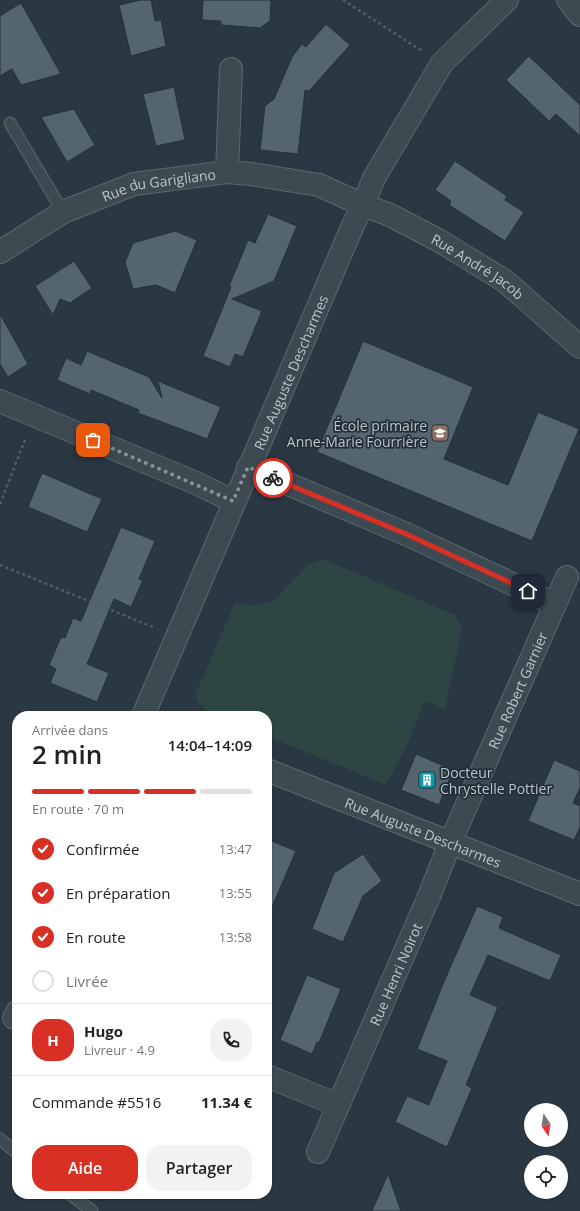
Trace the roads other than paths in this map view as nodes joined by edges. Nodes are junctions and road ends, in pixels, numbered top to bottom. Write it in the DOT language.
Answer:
graph roads {
  1 [pos="507,0"];
  2 [pos="568,0"];
  3 [pos="580,15"];
  4 [pos="231,69"];
  5 [pos="10,123"];
  6 [pos="226,172"];
  7 [pos="364,205"];
  8 [pos="63,212"];
  9 [pos="0,252"];
  10 [pos="580,347"];
  11 [pos="0,401"];
  12 [pos="248,467"];
  13 [pos="233,501"];
  14 [pos="568,577"];
  15 [pos="555,604"];
  16 [pos="145,711"];
  17 [pos="272,772"];
  18 [pos="450,843"];
  19 [pos="580,894"];
  20 [pos="272,1078"];
  21 [pos="338,1105"];
  22 [pos="0,1139"];
  23 [pos="12,1149"];
  24 [pos="318,1152"];
  25 [pos="76,1199"];
  26 [pos="92,1211"];
  1 -- 7 [label="street, Rue Auguste Descharmes"];
  2 -- 3 [label="street"];
  4 -- 6 [label="street, Rue du Garigliano"];
  5 -- 8 [label="lane"];
  6 -- 7 [label="street, Rue André Jacob"];
  6 -- 8 [label="street, Rue du Garigliano"];
  7 -- 10 [label="street, Rue André Jacob"];
  7 -- 12 [label="street, Rue Auguste Descharmes"];
  8 -- 9 [label="street, Rue du Garigliano"];
  11 -- 13 [label="street"];
  12 -- 13 [label="street, Rue Auguste Descharmes"];
  12 -- 15 [label="street"];
  13 -- 16 [label="street, Rue Auguste Descharmes"];
  14 -- 15 [label="street, Rue Robert Garnier"];
  15 -- 18 [label="street, Rue Robert Garnier"];
  17 -- 18 [label="street, Rue Auguste Descharmes"];
  18 -- 19 [label="street, Rue Auguste Descharmes"];
  18 -- 21 [label="street, Rue Henri Noirot"];
  20 -- 21 [label="street"];
  21 -- 24 [label="street, Rue Henri Noirot"];
  22 -- 23 [label="lane"];
  25 -- 26 [label="lane"];
}
